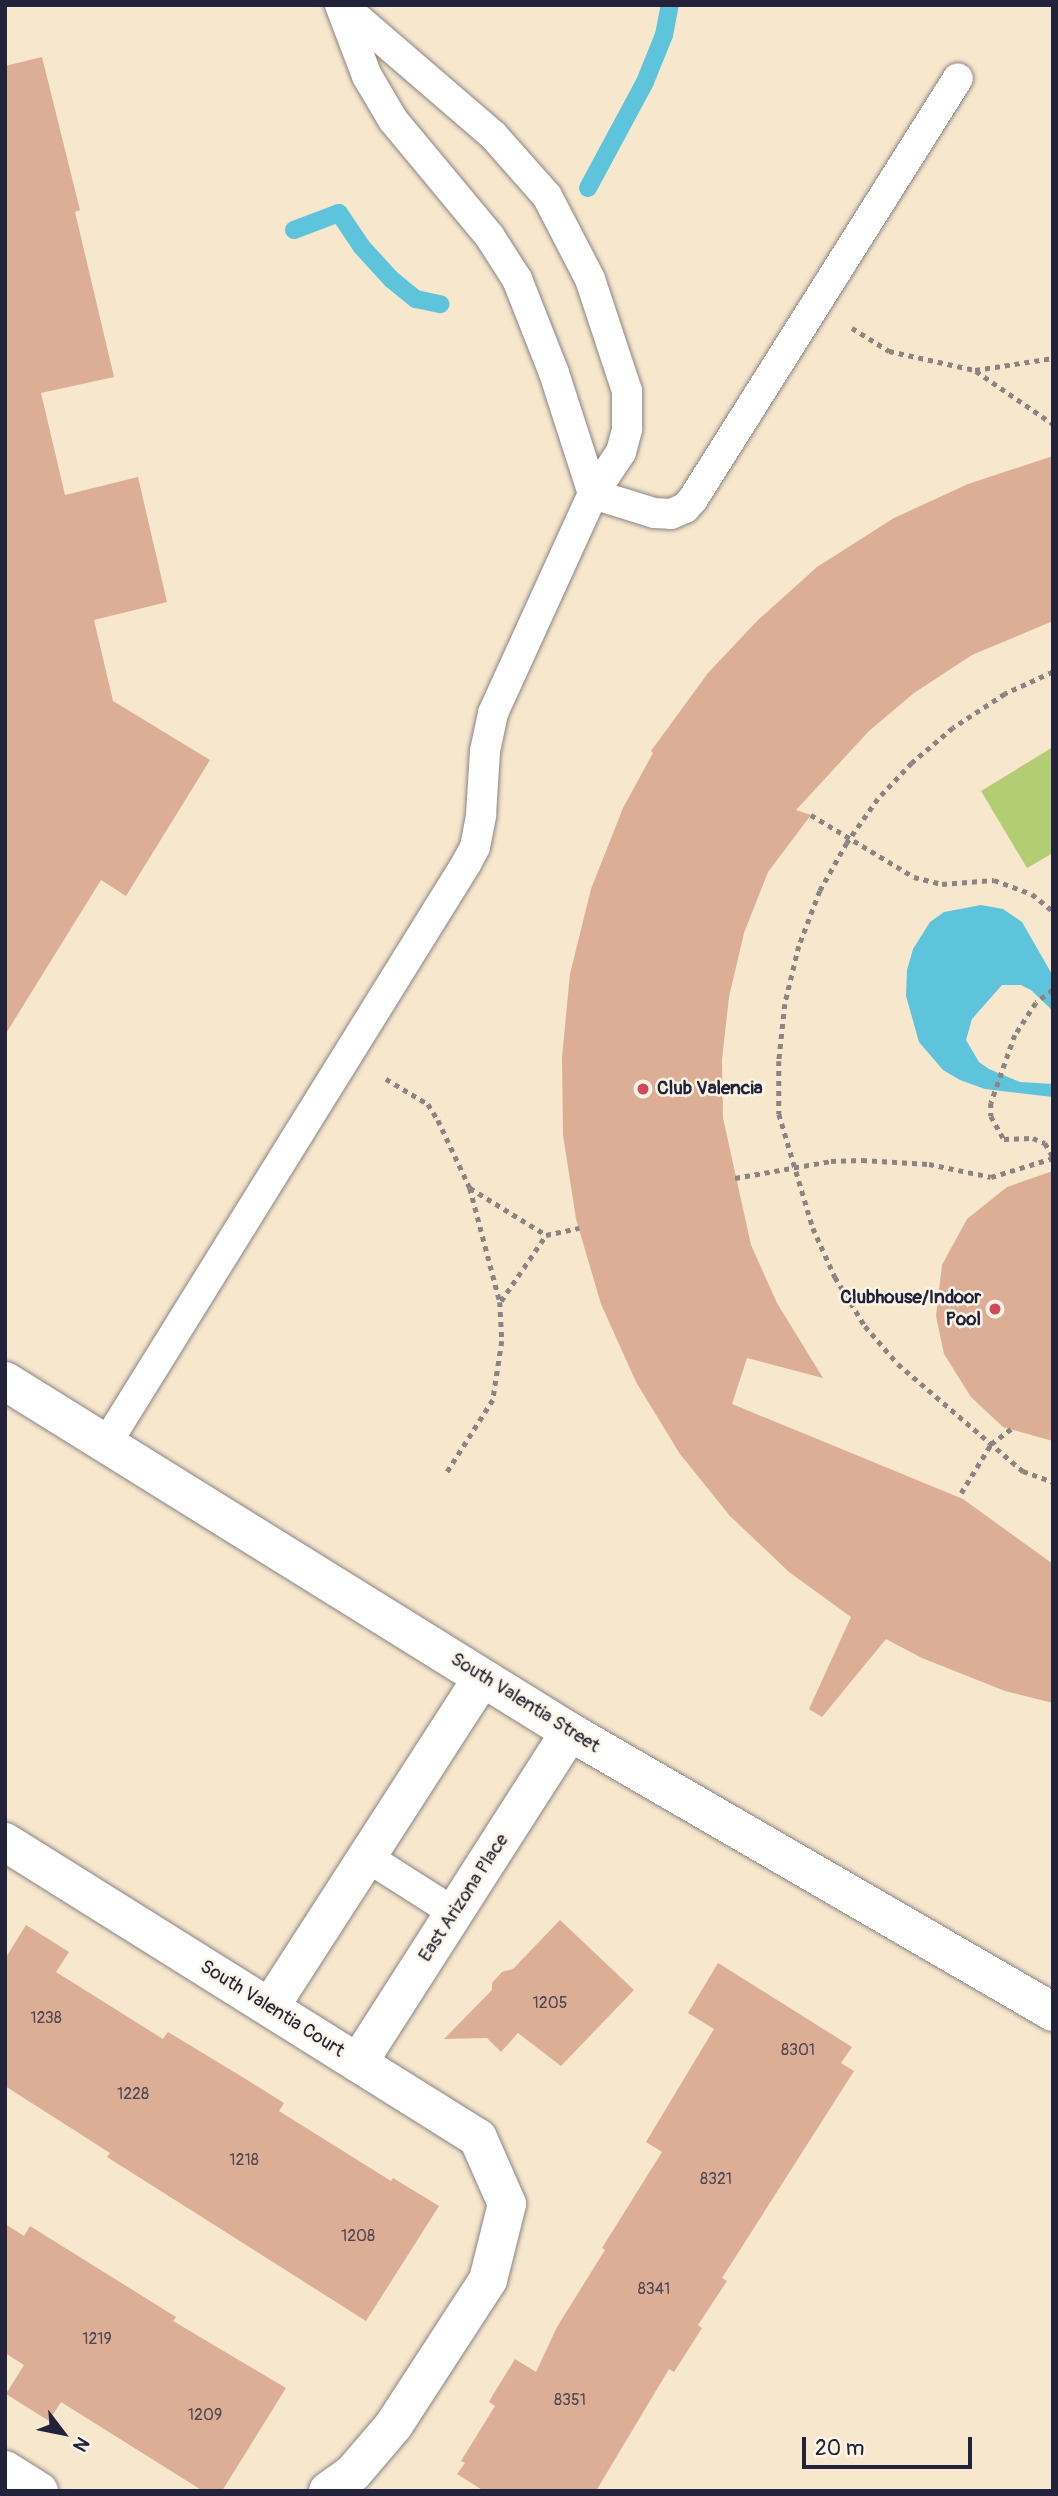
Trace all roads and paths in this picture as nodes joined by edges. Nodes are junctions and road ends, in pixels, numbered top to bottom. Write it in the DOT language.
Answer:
graph roads {
  1 [pos="341,5"];
  2 [pos="958,79"];
  3 [pos="889,351"];
  4 [pos="1053,358"];
  5 [pos="975,370"];
  6 [pos="1053,424"];
  7 [pos="593,494"];
  8 [pos="1053,672"];
  9 [pos="811,815"];
  10 [pos="850,838"];
  11 [pos="1053,911"];
  12 [pos="1053,990"];
  13 [pos="428,1104"];
  14 [pos="1053,1157"];
  15 [pos="795,1167"];
  16 [pos="735,1178"];
  17 [pos="470,1188"];
  18 [pos="579,1228"];
  19 [pos="546,1235"];
  20 [pos="500,1302"];
  21 [pos="5,1381"];
  22 [pos="1012,1427"];
  23 [pos="106,1444"];
  24 [pos="991,1444"];
  25 [pos="446,1474"];
  26 [pos="1053,1482"];
  27 [pos="961,1493"];
  28 [pos="482,1678"];
  29 [pos="570,1732"];
  30 [pos="5,1842"];
  31 [pos="367,1857"];
  32 [pos="455,1913"];
  33 [pos="270,2007"];
  34 [pos="1053,2012"];
  35 [pos="358,2063"];
  36 [pos="5,2470"];
  37 [pos="39,2491"];
  38 [pos="328,2491"];
  1 -- 7 [label="lane"];
  1 -- 7 [label="lane"];
  2 -- 7 [label="lane"];
  3 -- 5 [label="path"];
  4 -- 5 [label="path"];
  5 -- 6 [label="path"];
  7 -- 23 [label="lane"];
  8 -- 10 [label="path"];
  9 -- 10 [label="path"];
  10 -- 11 [label="path"];
  10 -- 15 [label="path"];
  12 -- 14 [label="path"];
  13 -- 17 [label="path"];
  14 -- 15 [label="path"];
  15 -- 16 [label="path"];
  15 -- 24 [label="path"];
  17 -- 19 [label="path"];
  17 -- 20 [label="path"];
  18 -- 19 [label="path"];
  19 -- 20 [label="path"];
  20 -- 25 [label="path"];
  21 -- 23 [label="street, South Valentia Street"];
  22 -- 24 [label="path"];
  23 -- 28 [label="street, South Valentia Street"];
  24 -- 26 [label="path"];
  24 -- 27 [label="path"];
  28 -- 29 [label="street, South Valentia Street"];
  28 -- 31 [label="street"];
  29 -- 32 [label="street, East Arizona Place"];
  29 -- 34 [label="street, South Valentia Street"];
  30 -- 33 [label="street, South Valentia Court"];
  31 -- 32 [label="lane"];
  31 -- 33 [label="street"];
  32 -- 35 [label="street, East Arizona Place"];
  33 -- 35 [label="street, South Valentia Court"];
  35 -- 38 [label="street, South Valentia Court"];
  36 -- 37 [label="street"];
}
